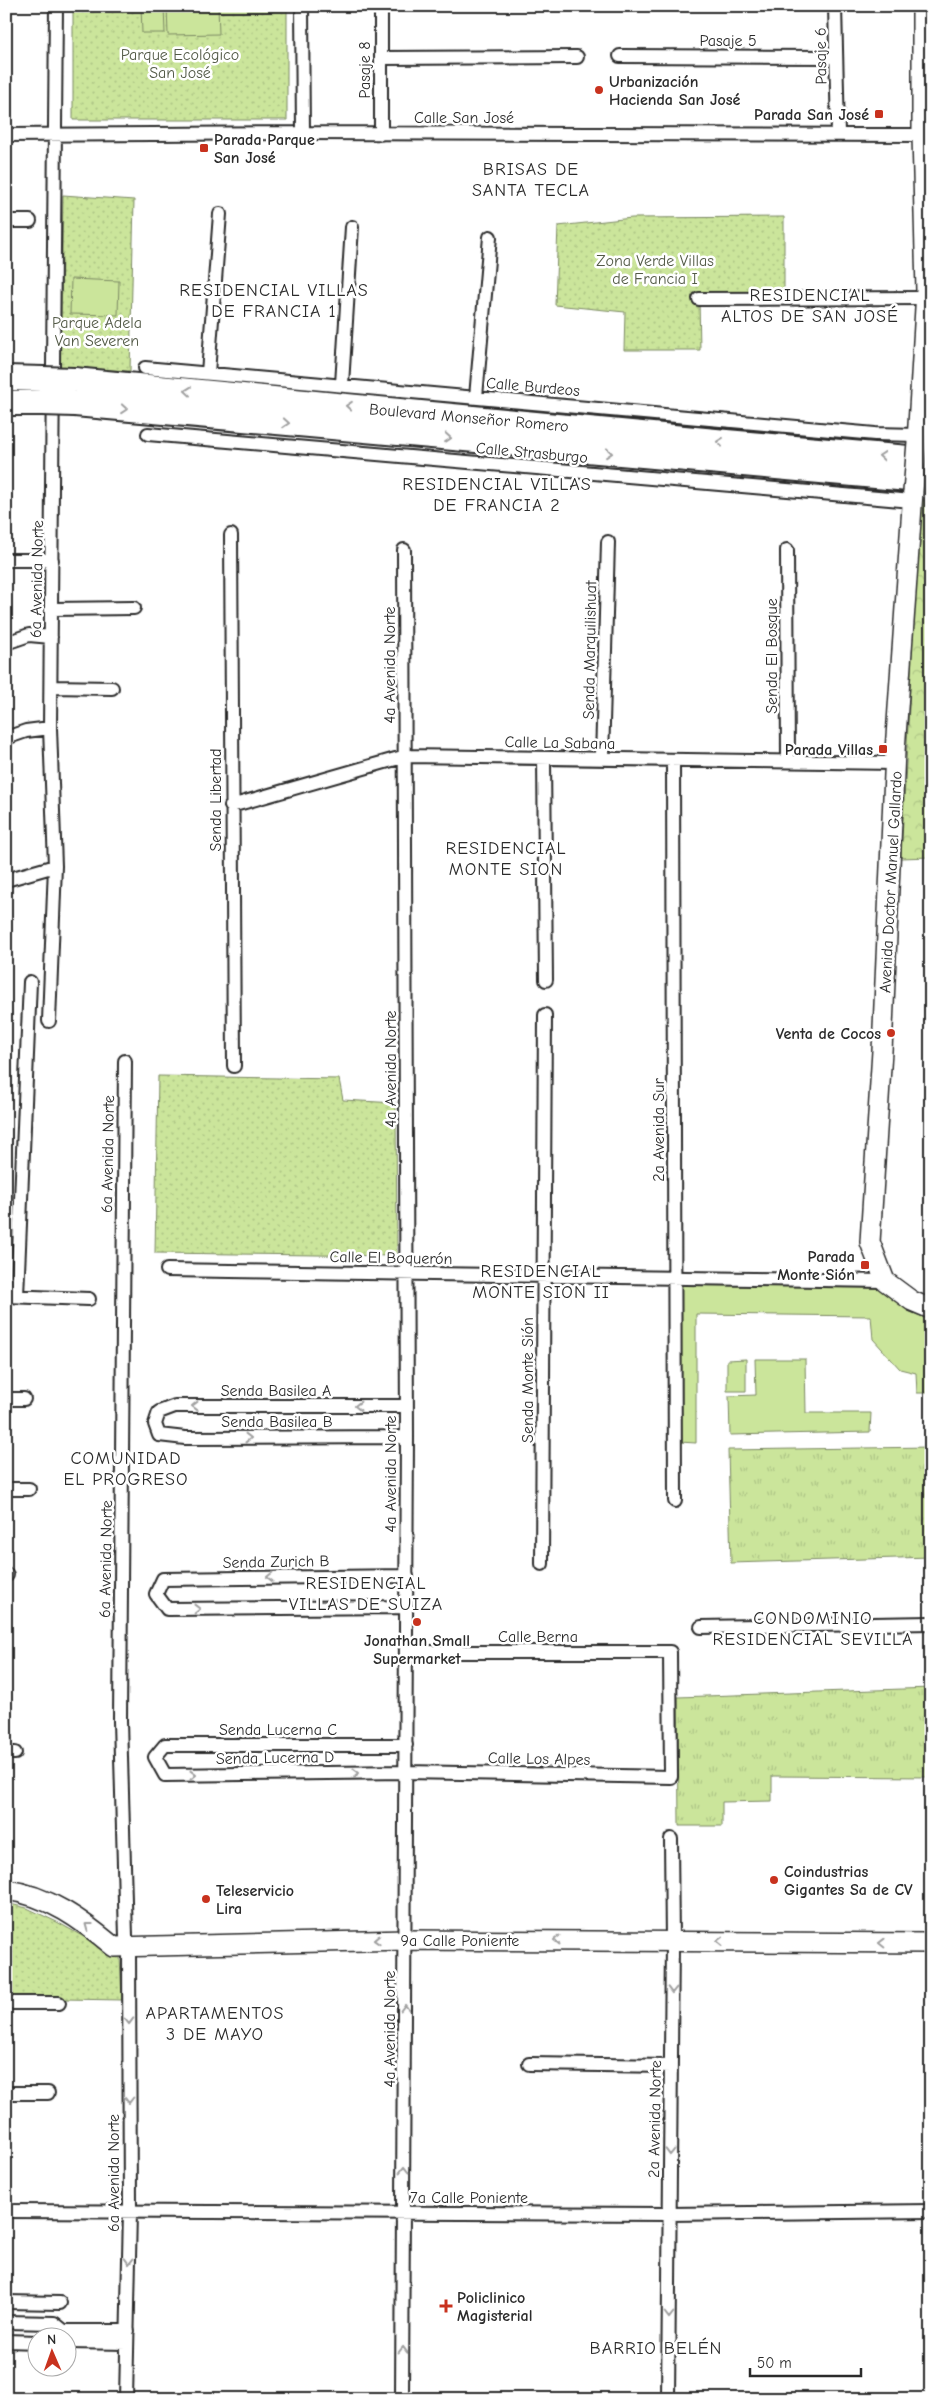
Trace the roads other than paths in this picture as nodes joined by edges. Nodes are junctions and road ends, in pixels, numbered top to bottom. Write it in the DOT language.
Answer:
graph roads {
  1 [pos="56,6"];
  2 [pos="302,6"];
  3 [pos="381,6"];
  4 [pos="835,6"];
  5 [pos="922,6"];
  6 [pos="620,56"];
  7 [pos="577,57"];
  8 [pos="836,57"];
  9 [pos="380,58"];
  10 [pos="303,133"];
  11 [pos="380,134"];
  12 [pos="838,134"];
  13 [pos="6,135"];
  14 [pos="922,135"];
  15 [pos="56,136"];
  16 [pos="220,214"];
  17 [pos="6,221"];
  18 [pos="30,221"];
  19 [pos="352,227"];
  20 [pos="490,237"];
  21 [pos="925,298"];
  22 [pos="699,299"];
  23 [pos="145,368"];
  24 [pos="208,373"];
  25 [pos="6,378"];
  26 [pos="342,384"];
  27 [pos="476,397"];
  28 [pos="6,403"];
  29 [pos="148,434"];
  30 [pos="922,446"];
  31 [pos="919,492"];
  32 [pos="231,535"];
  33 [pos="608,542"];
  34 [pos="404,550"];
  35 [pos="787,550"];
  36 [pos="6,560"];
  37 [pos="52,560"];
  38 [pos="134,608"];
  39 [pos="52,609"];
  40 [pos="6,635"];
  41 [pos="29,635"];
  42 [pos="51,637"];
  43 [pos="6,643"];
  44 [pos="51,687"];
  45 [pos="112,688"];
  46 [pos="50,728"];
  47 [pos="6,738"];
  48 [pos="406,756"];
  49 [pos="544,758"];
  50 [pos="602,759"];
  51 [pos="673,760"];
  52 [pos="788,762"];
  53 [pos="895,763"];
  54 [pos="231,806"];
  55 [pos="55,866"];
  56 [pos="6,880"];
  57 [pos="546,980"];
  58 [pos="30,982"];
  59 [pos="545,1015"];
  60 [pos="49,1021"];
  61 [pos="125,1061"];
  62 [pos="234,1066"];
  63 [pos="167,1270"];
  64 [pos="407,1273"];
  65 [pos="544,1275"];
  66 [pos="675,1278"];
  67 [pos="885,1281"];
  68 [pos="11,1296"];
  69 [pos="89,1299"];
  70 [pos="931,1309"];
  71 [pos="6,1399"];
  72 [pos="24,1399"];
  73 [pos="407,1406"];
  74 [pos="156,1424"];
  75 [pos="407,1437"];
  76 [pos="6,1489"];
  77 [pos="29,1489"];
  78 [pos="675,1500"];
  79 [pos="542,1564"];
  80 [pos="407,1576"];
  81 [pos="406,1606"];
  82 [pos="931,1623"];
  83 [pos="701,1627"];
  84 [pos="406,1652"];
  85 [pos="406,1745"];
  86 [pos="155,1757"];
  87 [pos="406,1772"];
  88 [pos="670,1777"];
  89 [pos="671,1839"];
  90 [pos="6,1890"];
  91 [pos="406,1940"];
  92 [pos="672,1941"];
  93 [pos="128,1942"];
  94 [pos="931,1943"];
  95 [pos="6,2003"];
  96 [pos="59,2003"];
  97 [pos="529,2064"];
  98 [pos="671,2066"];
  99 [pos="6,2093"];
  100 [pos="48,2093"];
  101 [pos="6,2211"];
  102 [pos="130,2212"];
  103 [pos="931,2212"];
  104 [pos="404,2213"];
  105 [pos="670,2214"];
  106 [pos="6,2302"];
  107 [pos="60,2303"];
  108 [pos="6,2322"];
  109 [pos="127,2337"];
  110 [pos="6,2341"];
  111 [pos="78,2341"];
  112 [pos="28,2342"];
  113 [pos="126,2399"];
  114 [pos="402,2399"];
  115 [pos="668,2399"];
  1 -- 15 [label="street, 6a Avenida Norte"];
  2 -- 10 [label="street"];
  3 -- 9 [label="street, Pasaje 8"];
  4 -- 8 [label="street, Pasaje 6"];
  5 -- 14 [label="street, Avenida Doctor Manuel Gallardo"];
  6 -- 8 [label="street, Pasaje 5"];
  7 -- 9 [label="street"];
  8 -- 12 [label="street, Pasaje 6"];
  9 -- 11 [label="street, Pasaje 8"];
  10 -- 11 [label="street, Calle San José"];
  10 -- 15 [label="street, Calle San José"];
  11 -- 12 [label="street, Calle San José"];
  12 -- 14 [label="street, Calle San José"];
  13 -- 15 [label="street, Calle San José"];
  14 -- 21 [label="street, Avenida Doctor Manuel Gallardo"];
  15 -- 37 [label="street, 6a Avenida Norte"];
  16 -- 24 [label="street"];
  17 -- 18 [label="street"];
  19 -- 26 [label="street"];
  20 -- 27 [label="street"];
  21 -- 22 [label="street"];
  21 -- 30 [label="street, Avenida Doctor Manuel Gallardo"];
  23 -- 24 [label="street, Calle Burdeos"];
  24 -- 26 [label="street, Calle Burdeos"];
  30 -- 25 [label="highway, Boulevard Monseñor Romero, one-way, bridge"];
  26 -- 27 [label="street, Calle Burdeos"];
  27 -- 30 [label="street, Calle Burdeos"];
  28 -- 31 [label="highway, Boulevard Monseñor Romero, one-way, bridge"];
  29 -- 31 [label="street, Calle Strasburgo"];
  30 -- 31 [label="street, Avenida Doctor Manuel Gallardo, bridge"];
  31 -- 53 [label="street, Avenida Doctor Manuel Gallardo"];
  32 -- 54 [label="street, Senda Libertad"];
  33 -- 50 [label="street, Senda Marquilishuat"];
  34 -- 48 [label="street, 4a Avenida Norte"];
  35 -- 52 [label="street, Senda El Bosque"];
  36 -- 37 [label="street"];
  37 -- 39 [label="street, 6a Avenida Norte"];
  38 -- 39 [label="street"];
  39 -- 42 [label="street, 6a Avenida Norte"];
  40 -- 41 [label="street"];
  41 -- 42 [label="street"];
  41 -- 43 [label="street"];
  42 -- 44 [label="street, 6a Avenida Norte"];
  44 -- 45 [label="street"];
  44 -- 46 [label="street, 6a Avenida Norte"];
  46 -- 47 [label="street"];
  46 -- 55 [label="street, 6a Avenida Norte"];
  48 -- 49 [label="street, Calle La Sabana"];
  48 -- 54 [label="street, Calle La Sabana"];
  48 -- 64 [label="street, 4a Avenida Norte"];
  49 -- 50 [label="street, Calle La Sabana"];
  49 -- 57 [label="street"];
  50 -- 51 [label="street, Calle La Sabana"];
  51 -- 52 [label="street, Calle La Sabana"];
  51 -- 66 [label="street, 2a Avenida Sur"];
  52 -- 53 [label="street, Calle La Sabana"];
  53 -- 67 [label="street, Avenida Doctor Manuel Gallardo"];
  54 -- 62 [label="street, Senda Libertad"];
  55 -- 56 [label="street"];
  55 -- 60 [label="street, 6a Avenida Norte"];
  58 -- 68 [label="street"];
  59 -- 65 [label="street, Senda Monte Sión"];
  61 -- 93 [label="street, 6a Avenida Norte"];
  63 -- 64 [label="street, Calle El Boquerón"];
  64 -- 65 [label="street, Calle El Boquerón"];
  64 -- 73 [label="street, 4a Avenida Norte"];
  65 -- 66 [label="street, Calle El Boquerón"];
  65 -- 79 [label="street, Senda Monte Sión"];
  66 -- 67 [label="street, Calle El Boquerón"];
  66 -- 78 [label="street, 2a Avenida Sur"];
  67 -- 70 [label="street"];
  68 -- 69 [label="street"];
  71 -- 72 [label="street"];
  73 -- 74 [label="street, Senda Basilea A, one-way"];
  73 -- 75 [label="street, 4a Avenida Norte"];
  74 -- 75 [label="street, Senda Basilea B, one-way"];
  75 -- 80 [label="street, 4a Avenida Norte"];
  76 -- 77 [label="street"];
  80 -- 81 [label="street, 4a Avenida Norte"];
  80 -- 81 [label="street, Senda Zurich B, one-way"];
  81 -- 84 [label="street, 4a Avenida Norte"];
  82 -- 83 [label="street"];
  84 -- 85 [label="street, 4a Avenida Norte"];
  84 -- 88 [label="street, Calle Berna"];
  85 -- 86 [label="street, Senda Lucerna C"];
  85 -- 87 [label="street, 4a Avenida Norte"];
  86 -- 87 [label="street, Senda Lucerna D, one-way"];
  87 -- 88 [label="street, Calle Los Alpes"];
  87 -- 91 [label="street, 4a Avenida Norte"];
  89 -- 92 [label="street, 2a Avenida Norte"];
  93 -- 90 [label="street, 9a Calle Poniente, one-way"];
  92 -- 91 [label="street, 9a Calle Poniente, one-way"];
  91 -- 93 [label="street, 9a Calle Poniente, one-way"];
  104 -- 91 [label="street, 4a Avenida Norte, one-way"];
  94 -- 92 [label="street, 9a Calle Poniente, one-way"];
  92 -- 98 [label="street, 2a Avenida Norte, one-way"];
  93 -- 102 [label="street, 6a Avenida Norte, one-way"];
  95 -- 96 [label="street"];
  97 -- 98 [label="street"];
  98 -- 105 [label="street, 2a Avenida Norte, one-way"];
  99 -- 100 [label="street"];
  101 -- 102 [label="street, 7a Calle Poniente"];
  102 -- 104 [label="street, 7a Calle Poniente"];
  102 -- 109 [label="street, 6a Avenida Norte, one-way"];
  103 -- 105 [label="street, 7a Calle Poniente"];
  104 -- 105 [label="street, 7a Calle Poniente"];
  114 -- 104 [label="street, 4a Avenida Norte, one-way"];
  105 -- 115 [label="street, 2a Avenida Norte, one-way"];
  106 -- 107 [label="street"];
  108 -- 109 [label="street"];
  109 -- 111 [label="street"];
  109 -- 113 [label="street, 6a Avenida Norte"];
  110 -- 112 [label="street"];
}
